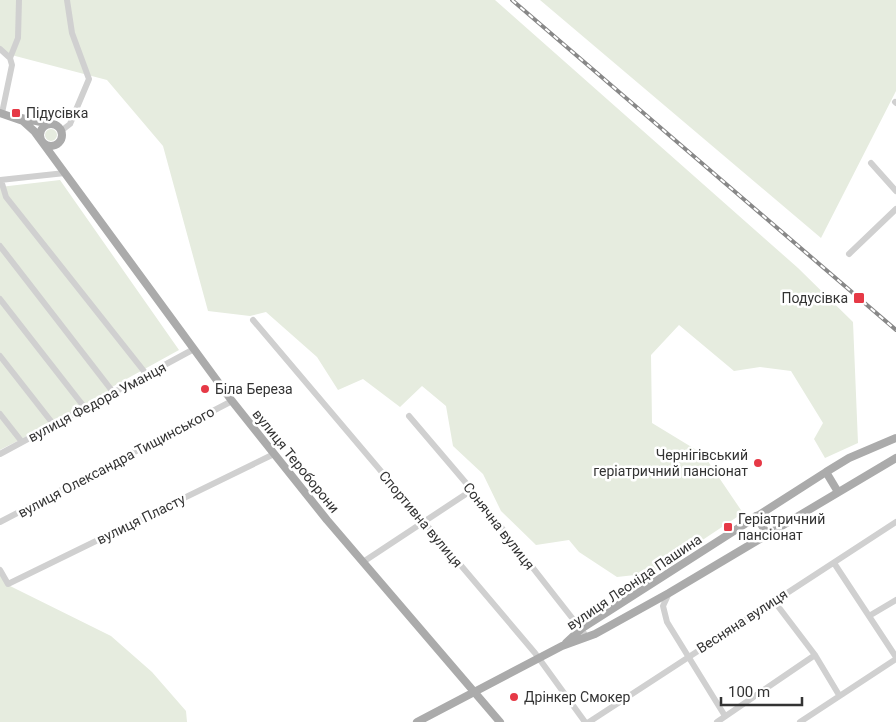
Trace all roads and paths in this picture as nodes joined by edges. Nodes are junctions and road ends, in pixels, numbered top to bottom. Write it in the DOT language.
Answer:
graph roads {
  1 [pos="20,0"];
  2 [pos="67,0"];
  3 [pos="0,49"];
  4 [pos="10,58"];
  5 [pos="1,113"];
  6 [pos="14,116"];
  7 [pos="50,124"];
  8 [pos="62,131"];
  9 [pos="41,140"];
  10 [pos="60,141"];
  11 [pos="871,163"];
  12 [pos="67,176"];
  13 [pos="0,180"];
  14 [pos="896,191"];
  15 [pos="896,210"];
  16 [pos="0,246"];
  17 [pos="849,254"];
  18 [pos="0,300"];
  19 [pos="253,320"];
  20 [pos="194,349"];
  21 [pos="0,356"];
  22 [pos="147,375"];
  23 [pos="113,392"];
  24 [pos="232,401"];
  25 [pos="86,408"];
  26 [pos="0,414"];
  27 [pos="409,416"];
  28 [pos="54,425"];
  29 [pos="896,438"];
  30 [pos="22,442"];
  31 [pos="0,454"];
  32 [pos="274,454"];
  33 [pos="896,458"];
  34 [pos="826,472"];
  35 [pos="472,490"];
  36 [pos="838,492"];
  37 [pos="756,516"];
  38 [pos="0,522"];
  39 [pos="424,522"];
  40 [pos="896,522"];
  41 [pos="767,534"];
  42 [pos="363,562"];
  43 [pos="834,563"];
  44 [pos="0,570"];
  45 [pos="669,593"];
  46 [pos="774,600"];
  47 [pos="896,600"];
  48 [pos="869,616"];
  49 [pos="581,629"];
  50 [pos="587,637"];
  51 [pos="562,646"];
  52 [pos="815,655"];
  53 [pos="688,657"];
  54 [pos="896,658"];
  55 [pos="540,659"];
  56 [pos="474,691"];
  57 [pos="839,695"];
  58 [pos="725,716"];
  59 [pos="417,722"];
  60 [pos="500,722"];
  61 [pos="587,722"];
  62 [pos="717,722"];
  63 [pos="800,722"];
  1 -- 4 [label="street"];
  2 -- 8 [label="street"];
  3 -- 4 [label="street"];
  4 -- 5 [label="street"];
  5 -- 6 [label="main road"];
  6 -- 7 [label="main road"];
  6 -- 9 [label="main road, вулиця Тероборони"];
  7 -- 8 [label="main road"];
  7 -- 9 [label="main road"];
  8 -- 10 [label="main road"];
  9 -- 10 [label="main road"];
  9 -- 12 [label="main road, вулиця Тероборони"];
  10 -- 12 [label="main road"];
  11 -- 14 [label="street"];
  12 -- 13 [label="street"];
  12 -- 20 [label="main road, вулиця Тероборони"];
  13 -- 22 [label="street"];
  15 -- 17 [label="street"];
  16 -- 23 [label="street"];
  18 -- 25 [label="street"];
  19 -- 39 [label="street, Спортивна вулиця"];
  20 -- 22 [label="street, вулиця Федора Уманця"];
  20 -- 24 [label="main road, вулиця Тероборони"];
  21 -- 28 [label="street"];
  22 -- 23 [label="street, вулиця Федора Уманця"];
  23 -- 25 [label="street, вулиця Федора Уманця"];
  24 -- 32 [label="main road, вулиця Тероборони"];
  24 -- 38 [label="street, вулиця Олександра Тищинського"];
  25 -- 28 [label="street, вулиця Федора Уманця"];
  26 -- 30 [label="street"];
  27 -- 35 [label="street, Сонячна вулиця"];
  28 -- 30 [label="street, вулиця Федора Уманця"];
  29 -- 34 [label="main road, вулиця Леоніда Пашина"];
  30 -- 31 [label="street, вулиця Федора Уманця"];
  32 -- 42 [label="main road, вулиця Тероборони"];
  32 -- 44 [label="street, вулиця Пласту"];
  33 -- 36 [label="main road, вулиця Леоніда Пашина"];
  34 -- 36 [label="main road"];
  34 -- 37 [label="main road, вулиця Леоніда Пашина"];
  35 -- 39 [label="street"];
  35 -- 49 [label="street, Сонячна вулиця"];
  36 -- 41 [label="main road, вулиця Леоніда Пашина"];
  37 -- 41 [label="main road"];
  37 -- 49 [label="main road, вулиця Леоніда Пашина"];
  39 -- 42 [label="street"];
  39 -- 55 [label="street, Спортивна вулиця"];
  40 -- 43 [label="street, Весняна вулиця"];
  41 -- 45 [label="main road, вулиця Леоніда Пашина"];
  42 -- 56 [label="main road, вулиця Тероборони"];
  43 -- 46 [label="street, Весняна вулиця"];
  43 -- 48 [label="street"];
  45 -- 50 [label="main road, вулиця Леоніда Пашина"];
  45 -- 53 [label="street"];
  46 -- 52 [label="street"];
  46 -- 53 [label="street, Весняна вулиця"];
  47 -- 48 [label="street"];
  48 -- 54 [label="street"];
  49 -- 50 [label="street, Сонячна вулиця"];
  49 -- 51 [label="main road, вулиця Леоніда Пашина"];
  50 -- 51 [label="main road, вулиця Леоніда Пашина"];
  51 -- 55 [label="main road"];
  52 -- 57 [label="street"];
  52 -- 58 [label="street"];
  53 -- 58 [label="street"];
  53 -- 61 [label="street, Весняна вулиця"];
  54 -- 57 [label="street"];
  55 -- 56 [label="main road"];
  55 -- 61 [label="street, Спортивна вулиця"];
  56 -- 59 [label="main road"];
  56 -- 60 [label="main road, вулиця Тероборони"];
  57 -- 63 [label="street"];
  58 -- 62 [label="street"];
}
